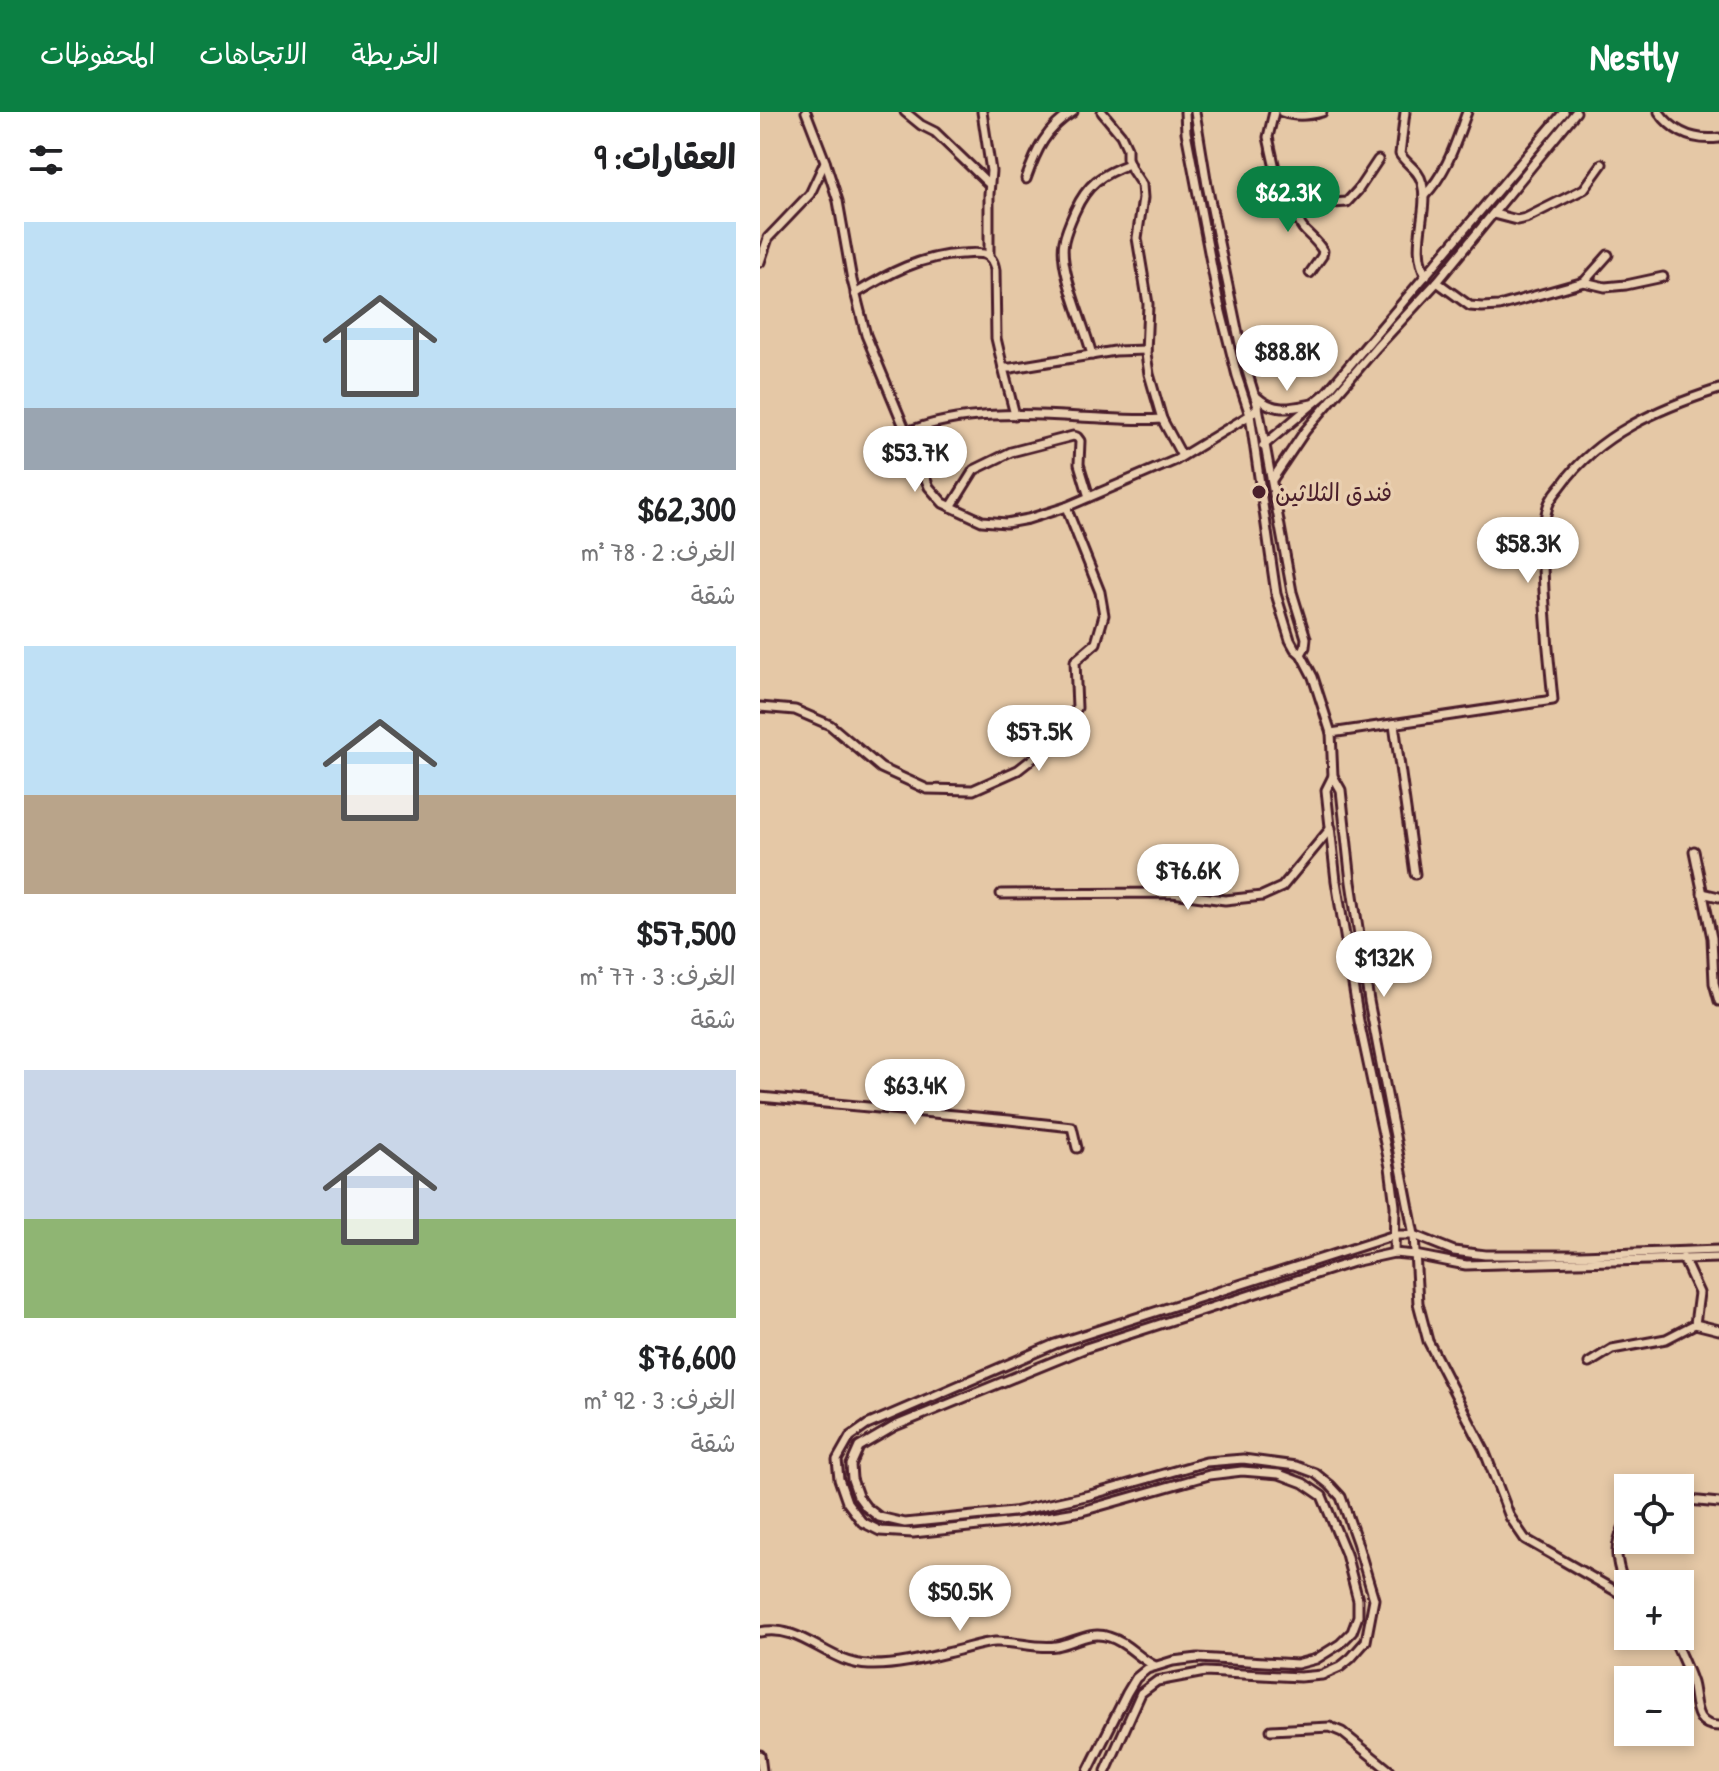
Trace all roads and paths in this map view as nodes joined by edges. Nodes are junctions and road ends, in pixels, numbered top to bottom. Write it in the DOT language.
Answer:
graph roads {
  1 [pos="806,112"];
  2 [pos="905,112"];
  3 [pos="982,112"];
  4 [pos="1073,112"];
  5 [pos="1102,112"];
  6 [pos="1185,112"];
  7 [pos="1195,112"];
  8 [pos="1274,112"];
  9 [pos="1282,112"];
  10 [pos="1322,112"];
  11 [pos="1405,112"];
  12 [pos="1467,112"];
  13 [pos="1564,112"];
  14 [pos="1576,112"];
  15 [pos="1659,112"];
  16 [pos="1719,138"];
  17 [pos="1378,160"];
  18 [pos="825,161"];
  19 [pos="1129,164"];
  20 [pos="1602,164"];
  21 [pos="1026,179"];
  22 [pos="989,184"];
  23 [pos="1424,196"];
  24 [pos="1299,199"];
  25 [pos="1494,214"];
  26 [pos="989,255"];
  27 [pos="1608,255"];
  28 [pos="760,262"];
  29 [pos="1310,273"];
  30 [pos="1426,276"];
  31 [pos="1663,277"];
  32 [pos="1437,282"];
  33 [pos="1584,282"];
  34 [pos="855,294"];
  35 [pos="1146,350"];
  36 [pos="1092,355"];
  37 [pos="1003,368"];
  38 [pos="1719,389"];
  39 [pos="1254,394"];
  40 [pos="1315,404"];
  41 [pos="1258,407"];
  42 [pos="1015,415"];
  43 [pos="1250,415"];
  44 [pos="1162,419"];
  45 [pos="907,432"];
  46 [pos="1264,445"];
  47 [pos="1255,449"];
  48 [pos="1182,456"];
  49 [pos="1271,480"];
  50 [pos="1262,490"];
  51 [pos="1089,497"];
  52 [pos="951,507"];
  53 [pos="1066,507"];
  54 [pos="1301,654"];
  55 [pos="760,707"];
  56 [pos="1394,724"];
  57 [pos="1331,733"];
  58 [pos="1333,776"];
  59 [pos="1331,828"];
  60 [pos="1694,851"];
  61 [pos="1415,874"];
  62 [pos="1702,893"];
  63 [pos="1001,894"];
  64 [pos="1719,897"];
  65 [pos="1719,1001"];
  66 [pos="760,1097"];
  67 [pos="1077,1148"];
  68 [pos="1395,1235"];
  69 [pos="1414,1235"];
  70 [pos="1719,1250"];
  71 [pos="1394,1253"];
  72 [pos="1415,1255"];
  73 [pos="1682,1256"];
  74 [pos="1719,1258"];
  75 [pos="1695,1324"];
  76 [pos="1719,1330"];
  77 [pos="1589,1363"];
  78 [pos="1694,1500"];
  79 [pos="1719,1503"];
  80 [pos="1614,1590"];
  81 [pos="760,1632"];
  82 [pos="1678,1650"];
  83 [pos="1155,1666"];
  84 [pos="1719,1726"];
  85 [pos="1271,1730"];
  86 [pos="760,1755"];
  87 [pos="762,1771"];
  88 [pos="1088,1771"];
  89 [pos="1106,1771"];
  90 [pos="1390,1771"];
  1 -- 18 [label="street"];
  2 -- 22 [label="street"];
  3 -- 22 [label="street"];
  4 -- 21 [label="street"];
  5 -- 19 [label="street"];
  6 -- 43 [label="street"];
  7 -- 39 [label="street"];
  8 -- 24 [label="street"];
  9 -- 10 [label="street"];
  11 -- 23 [label="street"];
  12 -- 23 [label="street"];
  13 -- 30 [label="street"];
  14 -- 25 [label="street"];
  15 -- 16 [label="street"];
  17 -- 24 [label="street"];
  18 -- 28 [label="street"];
  18 -- 34 [label="street"];
  19 -- 35 [label="street"];
  19 -- 36 [label="street"];
  20 -- 25 [label="street"];
  22 -- 26 [label="street"];
  23 -- 30 [label="street"];
  24 -- 29 [label="street"];
  25 -- 32 [label="street"];
  26 -- 34 [label="street"];
  26 -- 37 [label="street"];
  27 -- 33 [label="street"];
  30 -- 40 [label="street"];
  31 -- 33 [label="street"];
  32 -- 33 [label="street"];
  32 -- 49 [label="street"];
  34 -- 45 [label="street"];
  35 -- 36 [label="street"];
  35 -- 44 [label="street"];
  36 -- 37 [label="street"];
  37 -- 42 [label="street"];
  38 -- 56 [label="street"];
  39 -- 40 [label="street"];
  39 -- 41 [label="street"];
  40 -- 46 [label="street"];
  41 -- 43 [label="street"];
  41 -- 46 [label="street"];
  42 -- 44 [label="street"];
  42 -- 45 [label="street"];
  43 -- 47 [label="street"];
  43 -- 48 [label="street"];
  44 -- 48 [label="street"];
  45 -- 52 [label="street"];
  46 -- 47 [label="street"];
  46 -- 49 [label="street"];
  47 -- 50 [label="street"];
  48 -- 51 [label="street"];
  49 -- 50 [label="street"];
  49 -- 54 [label="street"];
  50 -- 54 [label="street"];
  51 -- 52 [label="street"];
  51 -- 53 [label="street"];
  52 -- 53 [label="street"];
  53 -- 55 [label="street"];
  54 -- 57 [label="street"];
  56 -- 57 [label="street"];
  56 -- 61 [label="street"];
  57 -- 58 [label="street"];
  58 -- 59 [label="street"];
  58 -- 69 [label="street"];
  59 -- 63 [label="street"];
  59 -- 68 [label="street"];
  60 -- 62 [label="street"];
  62 -- 64 [label="street"];
  62 -- 65 [label="street"];
  66 -- 67 [label="street"];
  68 -- 69 [label="street"];
  68 -- 71 [label="street"];
  68 -- 83 [label="street"];
  69 -- 72 [label="street"];
  69 -- 73 [label="street"];
  70 -- 73 [label="street"];
  71 -- 72 [label="street"];
  71 -- 89 [label="street"];
  72 -- 73 [label="street"];
  72 -- 80 [label="street"];
  73 -- 74 [label="street"];
  73 -- 75 [label="street"];
  75 -- 76 [label="street"];
  75 -- 77 [label="street"];
  78 -- 79 [label="street"];
  81 -- 83 [label="street"];
  82 -- 84 [label="street"];
  83 -- 88 [label="street"];
  85 -- 90 [label="street"];
  86 -- 87 [label="street"];
}
